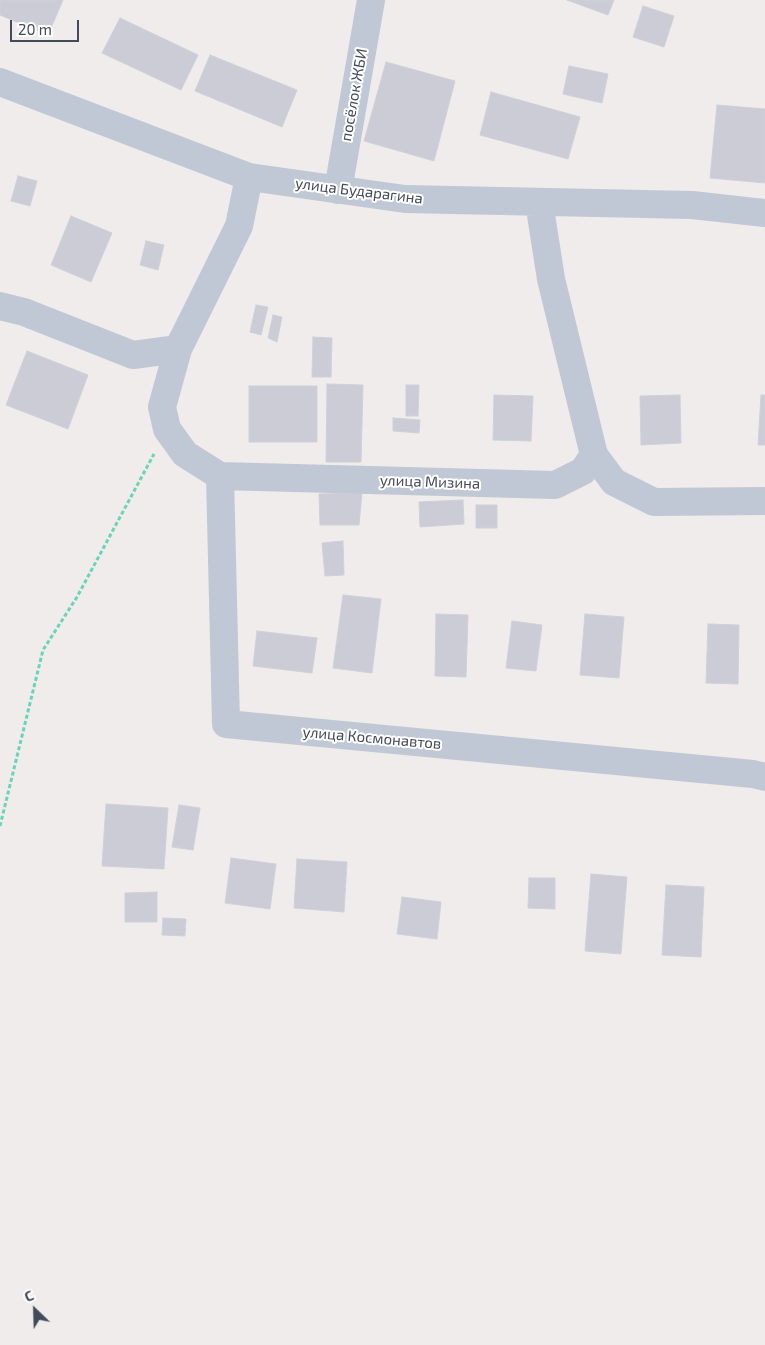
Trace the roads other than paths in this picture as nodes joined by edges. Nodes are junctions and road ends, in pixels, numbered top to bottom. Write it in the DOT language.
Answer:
graph roads {
  1 [pos="371,0"];
  2 [pos="0,82"];
  3 [pos="249,177"];
  4 [pos="338,190"];
  5 [pos="539,202"];
  6 [pos="765,213"];
  7 [pos="0,306"];
  8 [pos="178,349"];
  9 [pos="594,455"];
  10 [pos="220,476"];
  11 [pos="765,501"];
  12 [pos="765,777"];
  1 -- 4 [label="street, посёлок ЖБИ"];
  2 -- 3 [label="street, улица Бударагина"];
  3 -- 4 [label="street, улица Бударагина"];
  3 -- 8 [label="street"];
  4 -- 5 [label="street, улица Бударагина"];
  5 -- 6 [label="street, улица Бударагина"];
  5 -- 9 [label="street"];
  7 -- 8 [label="street"];
  8 -- 10 [label="street"];
  9 -- 10 [label="street, улица Мизина"];
  9 -- 11 [label="street"];
  10 -- 12 [label="street, улица Космонавтов"];
}
